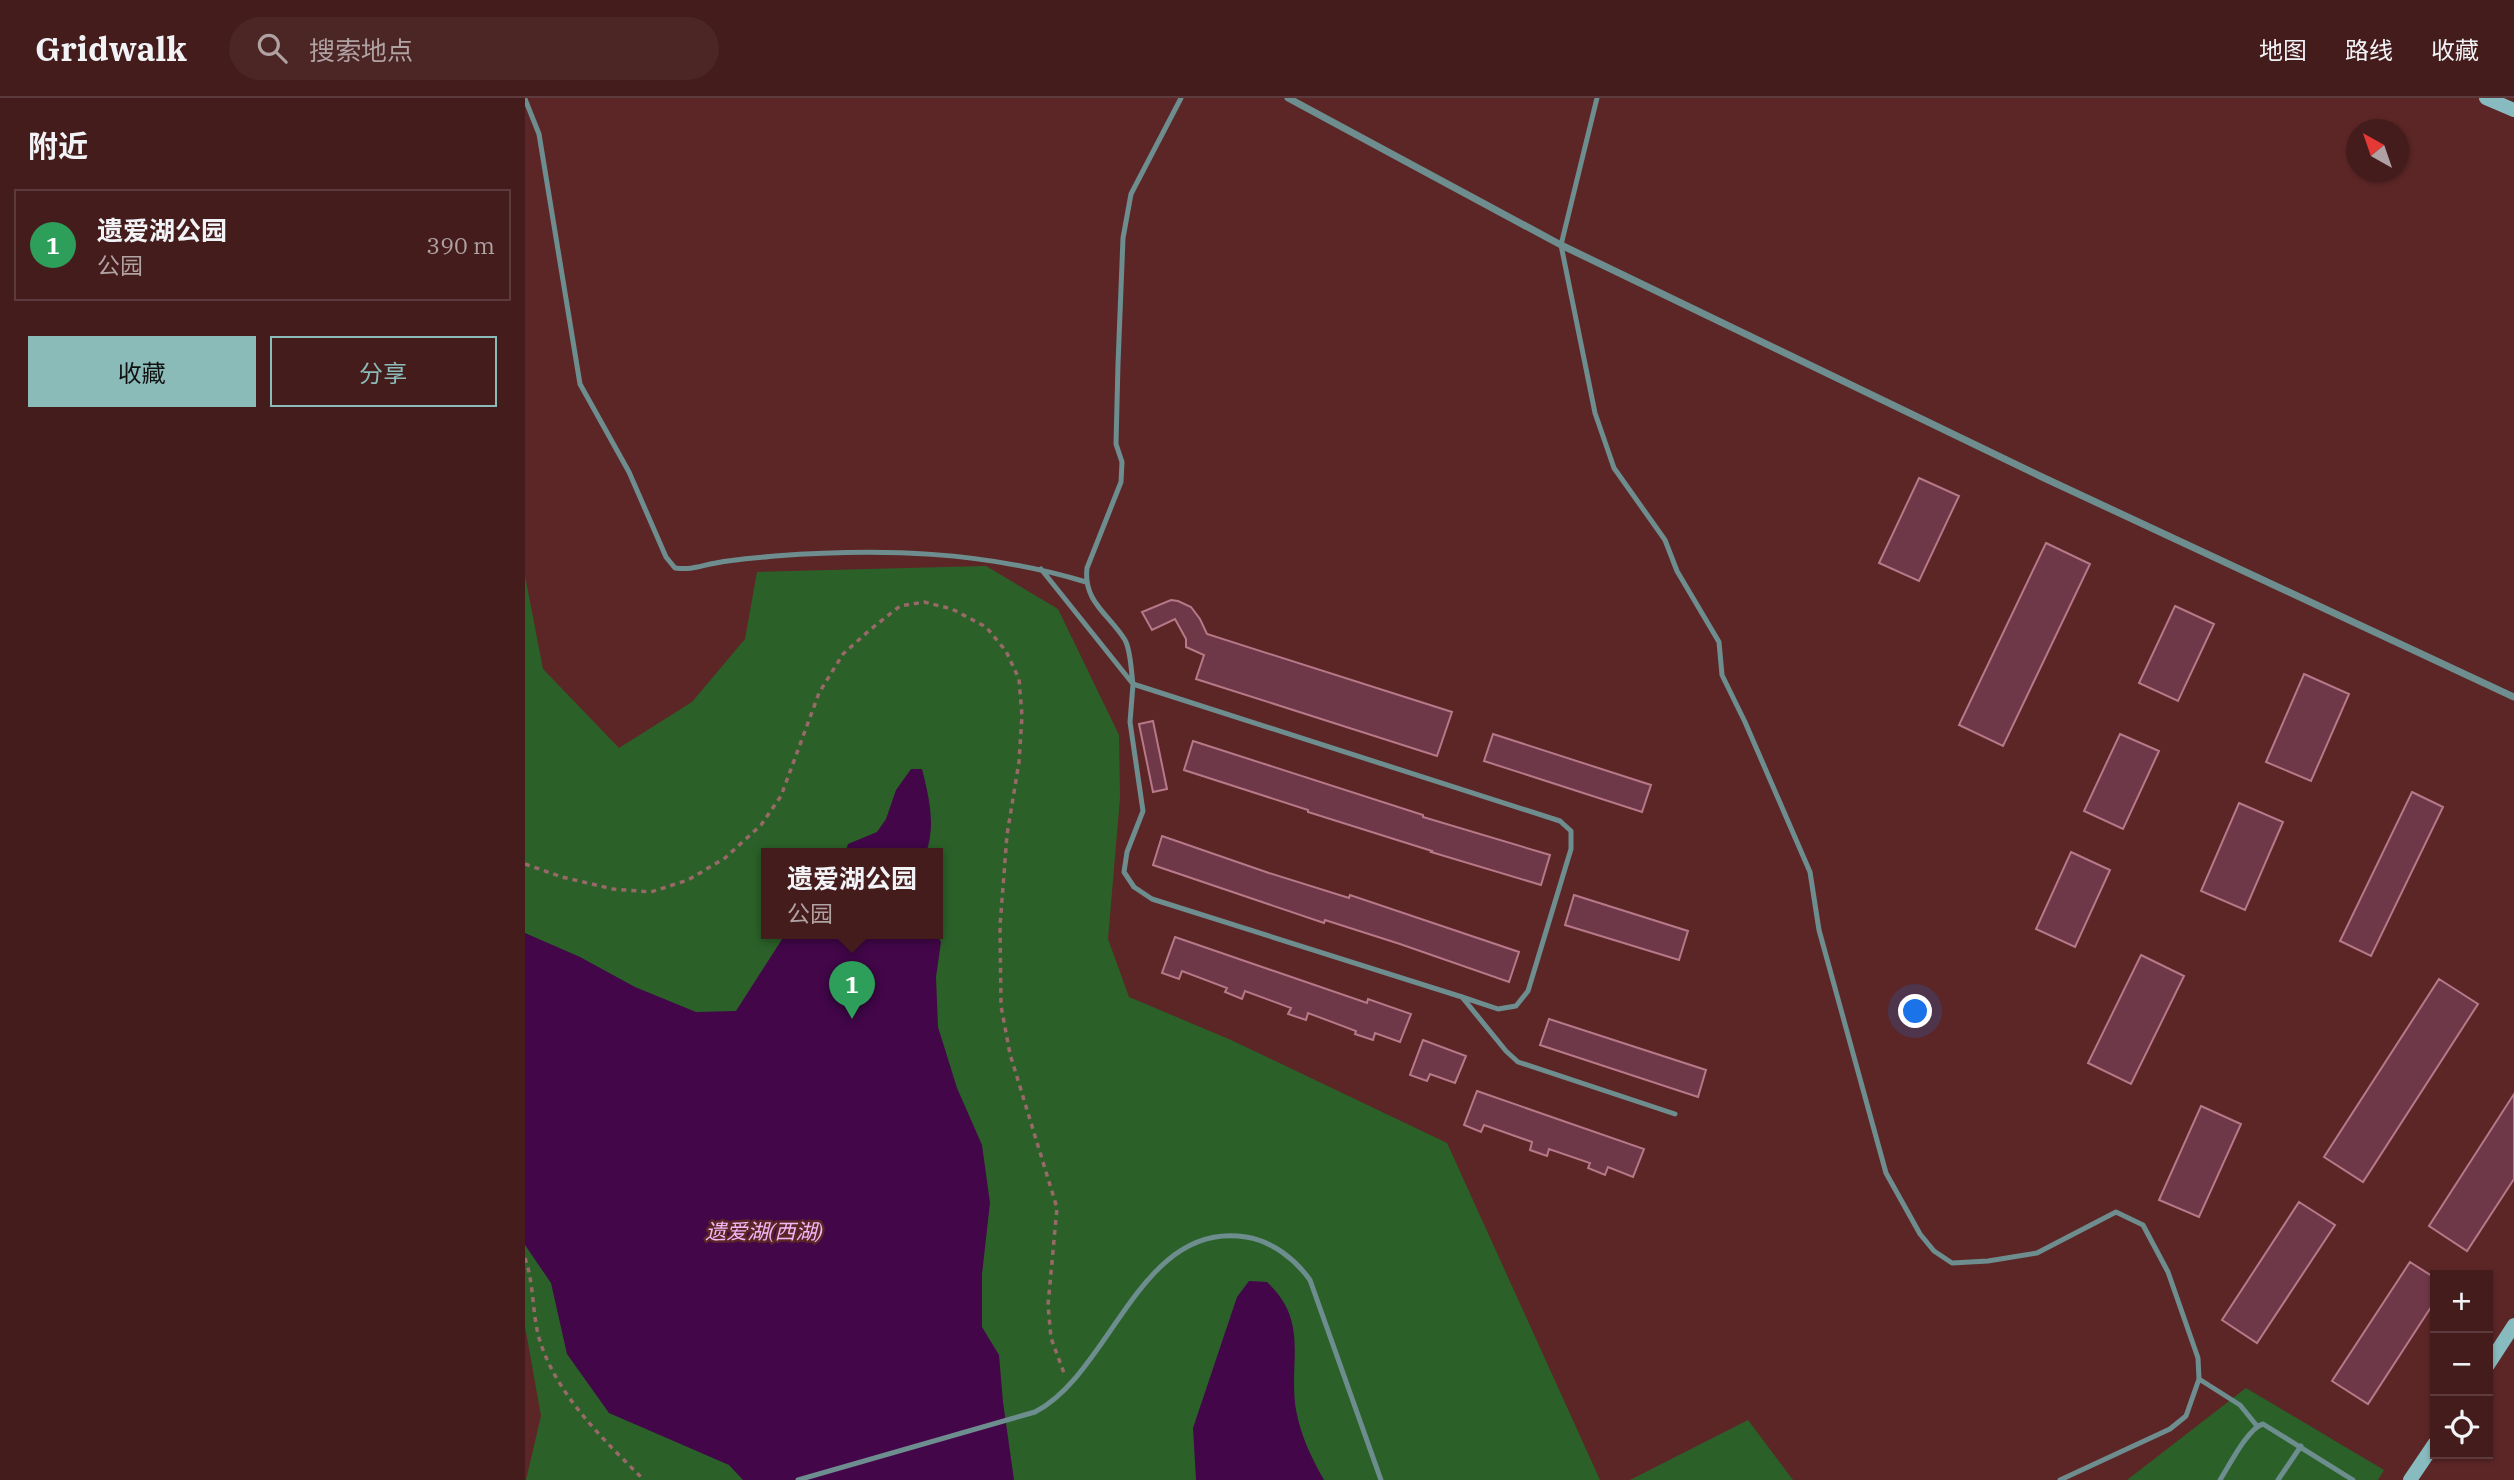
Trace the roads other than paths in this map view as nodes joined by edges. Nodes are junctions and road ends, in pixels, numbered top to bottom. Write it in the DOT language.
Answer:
graph roads {
  1 [pos="1181,98"];
  2 [pos="1288,98"];
  3 [pos="1597,98"];
  4 [pos="2486,98"];
  5 [pos="525,99"];
  6 [pos="2514,110"];
  7 [pos="1561,245"];
  8 [pos="1041,569"];
  9 [pos="1086,582"];
  10 [pos="1133,684"];
  11 [pos="2514,697"];
  12 [pos="1462,997"];
  13 [pos="1675,1114"];
  14 [pos="2514,1325"];
  15 [pos="2493,1357"];
  16 [pos="2199,1379"];
  17 [pos="2257,1426"];
  18 [pos="2301,1446"];
  19 [pos="2430,1450"];
  20 [pos="2348,1479"];
  21 [pos="798,1480"];
  22 [pos="1381,1480"];
  23 [pos="2060,1480"];
  24 [pos="2220,1480"];
  25 [pos="2278,1480"];
  26 [pos="2410,1480"];
  1 -- 9 [label="lane"];
  2 -- 7 [label="street"];
  3 -- 7 [label="lane"];
  4 -- 6 [label="main road"];
  5 -- 8 [label="lane"];
  7 -- 11 [label="street"];
  7 -- 16 [label="lane"];
  8 -- 9 [label="lane"];
  8 -- 10 [label="lane"];
  9 -- 10 [label="lane"];
  10 -- 12 [label="lane"];
  10 -- 12 [label="lane"];
  12 -- 13 [label="lane"];
  14 -- 15 [label="main road"];
  16 -- 17 [label="lane"];
  16 -- 23 [label="lane"];
  17 -- 18 [label="lane"];
  17 -- 24 [label="lane"];
  18 -- 20 [label="lane"];
  18 -- 25 [label="lane"];
  19 -- 26 [label="main road"];
  21 -- 22 [label="lane"];
}
